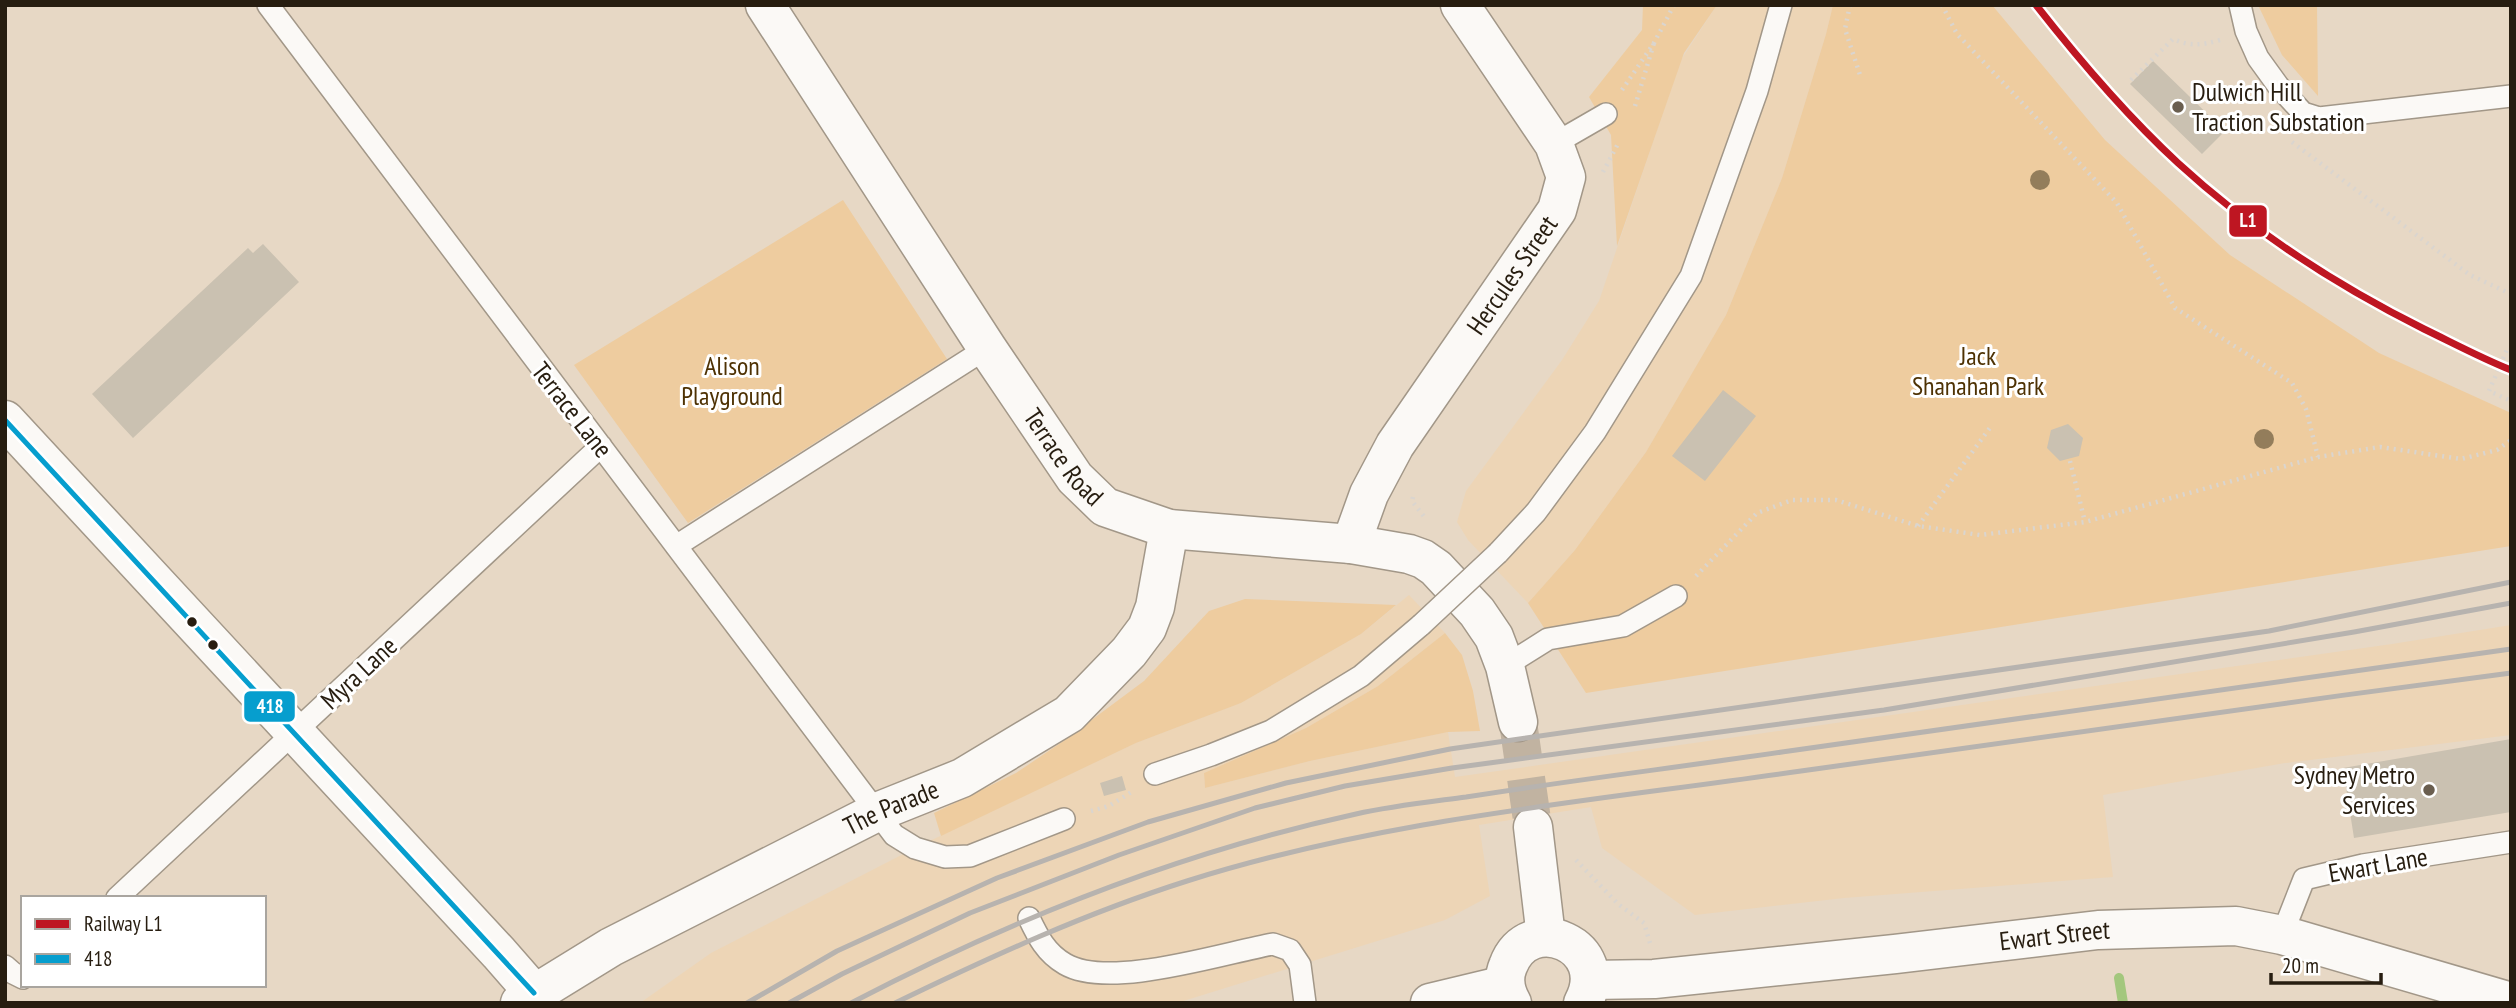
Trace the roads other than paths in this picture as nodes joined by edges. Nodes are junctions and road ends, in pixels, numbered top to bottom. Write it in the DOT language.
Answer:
graph roads {
  1 [pos="268,5"];
  2 [pos="765,5"];
  3 [pos="1460,5"];
  4 [pos="1781,5"];
  5 [pos="2240,5"];
  6 [pos="2511,96"];
  7 [pos="1606,114"];
  8 [pos="1554,144"];
  9 [pos="987,348"];
  10 [pos="5,421"];
  11 [pos="601,446"];
  12 [pos="1170,529"];
  13 [pos="1351,544"];
  14 [pos="676,546"];
  15 [pos="1676,596"];
  16 [pos="1505,666"];
  17 [pos="1518,722"];
  18 [pos="295,733"];
  19 [pos="1155,774"];
  20 [pos="877,813"];
  21 [pos="1063,819"];
  22 [pos="1533,827"];
  23 [pos="2511,842"];
  24 [pos="119,896"];
  25 [pos="1029,918"];
  26 [pos="2282,935"];
  27 [pos="1546,937"];
  28 [pos="5,966"];
  29 [pos="21,977"];
  30 [pos="1586,992"];
  31 [pos="1508,994"];
  32 [pos="527,998"];
  33 [pos="2511,1002"];
  34 [pos="1305,1003"];
  35 [pos="1430,1003"];
  1 -- 11 [label="lane, Terrace Lane"];
  2 -- 9 [label="street, Terrace Road"];
  3 -- 8 [label="street, Hercules Street"];
  4 -- 19 [label="lane, bridge"];
  5 -- 6 [label="lane"];
  7 -- 8 [label="lane"];
  8 -- 13 [label="street, Hercules Street"];
  9 -- 12 [label="street, Terrace Road"];
  9 -- 14 [label="lane"];
  10 -- 18 [label="street"];
  11 -- 14 [label="lane, Terrace Lane"];
  11 -- 18 [label="lane, Myra Lane"];
  12 -- 13 [label="street, Terrace Road"];
  12 -- 20 [label="street, The Parade"];
  13 -- 16 [label="street, Terrace Road"];
  14 -- 20 [label="lane, Terrace Lane"];
  15 -- 16 [label="lane"];
  16 -- 17 [label="street, Terrace Road"];
  18 -- 24 [label="lane, Myra Lane"];
  18 -- 32 [label="street"];
  20 -- 21 [label="lane, Terrace Lane"];
  20 -- 32 [label="street, The Parade"];
  22 -- 27 [label="street"];
  23 -- 26 [label="lane, Ewart Lane"];
  25 -- 34 [label="lane"];
  26 -- 30 [label="street, Ewart Street"];
  26 -- 33 [label="street, Ewart Street"];
  27 -- 30 [label="street"];
  27 -- 31 [label="street"];
  28 -- 29 [label="lane"];
  31 -- 35 [label="street"];
}
